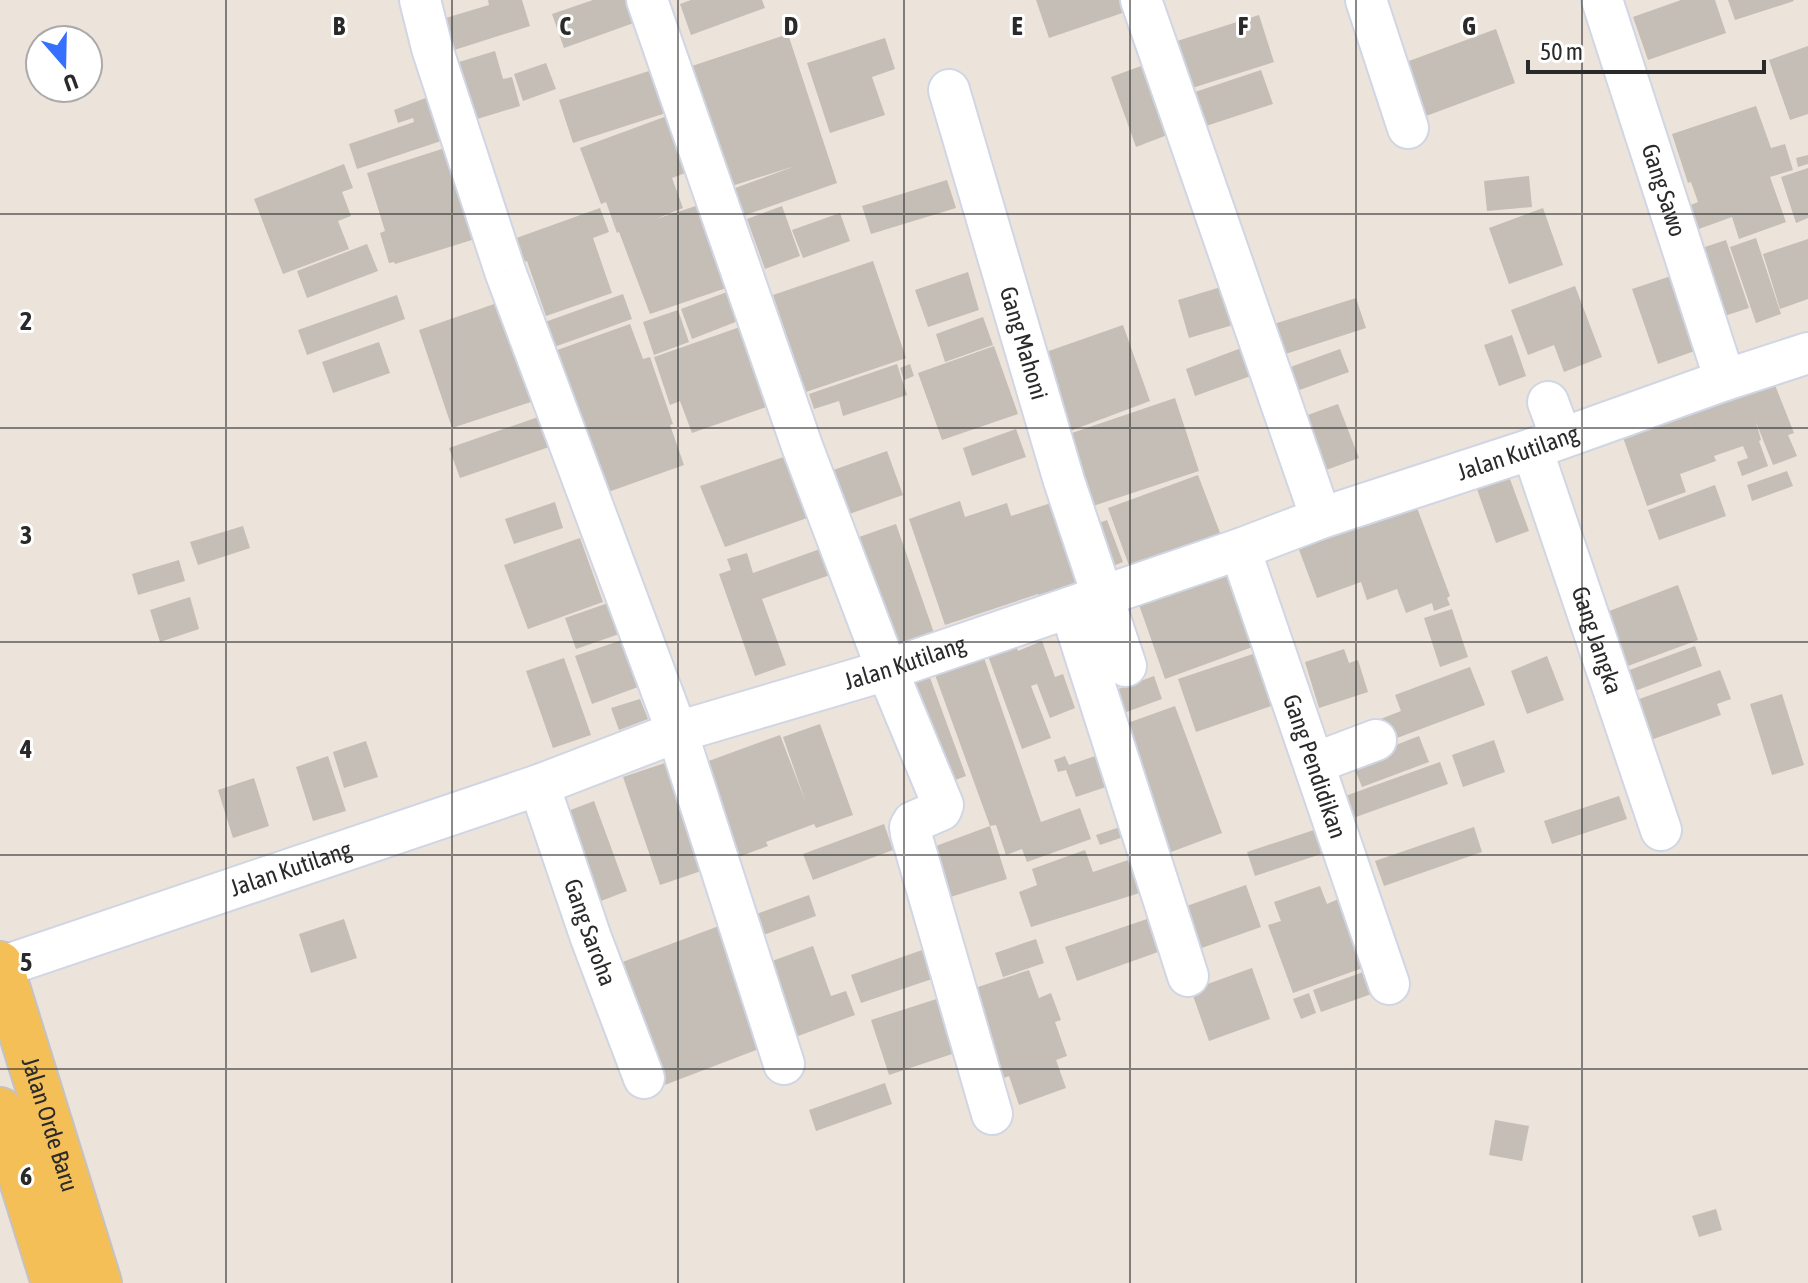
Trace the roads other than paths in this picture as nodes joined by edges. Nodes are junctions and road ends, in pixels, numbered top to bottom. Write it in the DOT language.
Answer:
graph roads {
  1 [pos="420,0"];
  2 [pos="647,0"];
  3 [pos="1141,0"];
  4 [pos="1366,0"];
  5 [pos="1602,0"];
  6 [pos="949,90"];
  7 [pos="1408,128"];
  8 [pos="1808,353"];
  9 [pos="1725,380"];
  10 [pos="1547,429"];
  11 [pos="1321,518"];
  12 [pos="1240,549"];
  13 [pos="1086,602"];
  14 [pos="1126,666"];
  15 [pos="887,670"];
  16 [pos="677,732"];
  17 [pos="1376,740"];
  18 [pos="1315,763"];
  19 [pos="539,785"];
  20 [pos="1661,830"];
  21 [pos="0,966"];
  22 [pos="1188,976"];
  23 [pos="1389,984"];
  24 [pos="784,1064"];
  25 [pos="644,1078"];
  26 [pos="0,1110"];
  27 [pos="992,1114"];
  28 [pos="54,1283"];
  29 [pos="99,1283"];
  1 -- 16 [label="street"];
  2 -- 15 [label="street"];
  3 -- 11 [label="street"];
  4 -- 7 [label="street"];
  5 -- 9 [label="street, Gang Sawo"];
  6 -- 13 [label="street, Gang Mahoni"];
  8 -- 9 [label="street, Jalan Kutilang"];
  9 -- 10 [label="street, Jalan Kutilang"];
  10 -- 11 [label="street, Jalan Kutilang"];
  10 -- 20 [label="street, Gang Jangka"];
  11 -- 12 [label="street, Jalan Kutilang"];
  12 -- 13 [label="street, Jalan Kutilang"];
  12 -- 18 [label="street, Gang Pendidikan"];
  13 -- 14 [label="street"];
  13 -- 15 [label="street, Jalan Kutilang"];
  13 -- 22 [label="street"];
  15 -- 16 [label="street, Jalan Kutilang"];
  15 -- 27 [label="street"];
  16 -- 19 [label="street, Jalan Kutilang"];
  16 -- 24 [label="street"];
  17 -- 18 [label="street"];
  18 -- 23 [label="street, Gang Pendidikan"];
  19 -- 21 [label="street, Jalan Kutilang"];
  19 -- 25 [label="street, Gang Saroha"];
  21 -- 29 [label="main road, Jalan Orde Baru"];
  26 -- 28 [label="main road, Jalan Orde Baru"];
}
